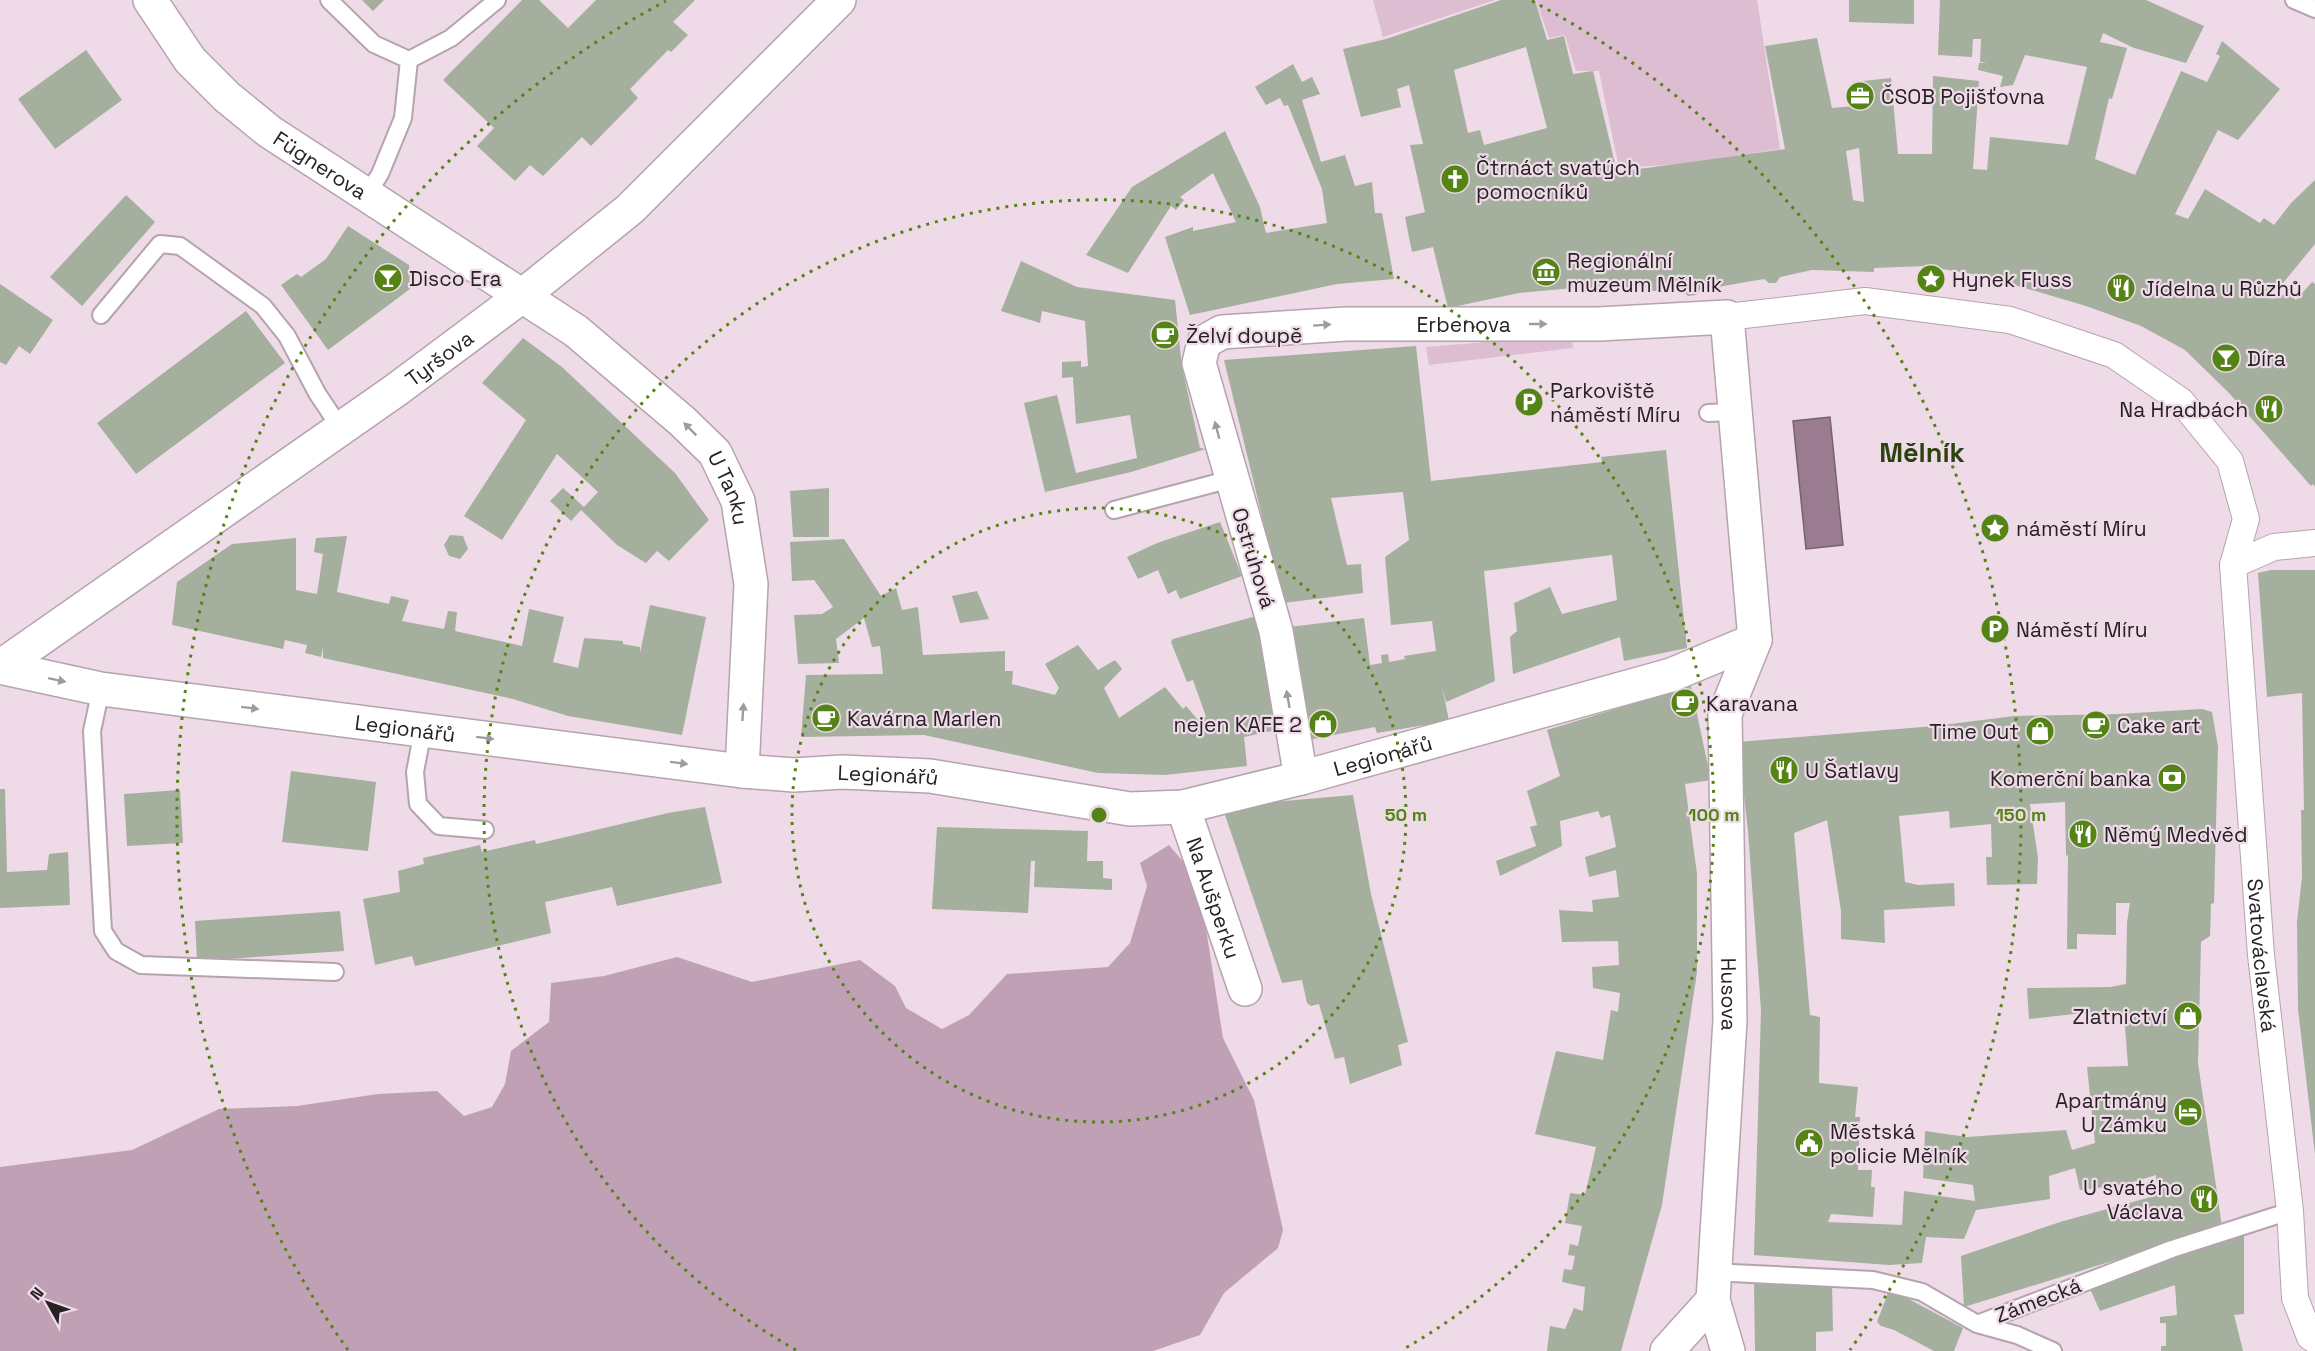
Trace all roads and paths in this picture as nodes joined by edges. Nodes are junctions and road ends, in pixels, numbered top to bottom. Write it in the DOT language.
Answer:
graph roads {
  1 [pos="150,0"];
  2 [pos="329,0"];
  3 [pos="497,0"];
  4 [pos="839,0"];
  5 [pos="2294,0"];
  6 [pos="2315,9"];
  7 [pos="409,60"];
  8 [pos="366,196"];
  9 [pos="522,296"];
  10 [pos="101,315"];
  11 [pos="1726,317"];
  12 [pos="1204,342"];
  13 [pos="341,429"];
  14 [pos="1231,479"];
  15 [pos="1114,510"];
  16 [pos="2315,543"];
  17 [pos="2233,565"];
  18 [pos="1755,640"];
  19 [pos="0,667"];
  20 [pos="101,689"];
  21 [pos="423,730"];
  22 [pos="742,771"];
  23 [pos="1301,778"];
  24 [pos="1183,807"];
  25 [pos="485,830"];
  26 [pos="335,972"];
  27 [pos="1245,989"];
  28 [pos="2290,1211"];
  29 [pos="1713,1286"];
  30 [pos="1977,1324"];
  31 [pos="2315,1340"];
  32 [pos="1667,1351"];
  33 [pos="1728,1351"];
  34 [pos="2053,1351"];
  1 -- 8 [label="street, Fügnerova"];
  2 -- 7 [label="lane"];
  3 -- 7 [label="lane"];
  4 -- 9 [label="street, Tyršova"];
  5 -- 6 [label="lane"];
  7 -- 8 [label="lane"];
  8 -- 9 [label="street, Fügnerova"];
  9 -- 13 [label="street, Tyršova"];
  22 -- 9 [label="street, U Tanku, one-way"];
  10 -- 13 [label="lane"];
  12 -- 11 [label="street, Erbenova, one-way"];
  11 -- 17 [label="street"];
  11 -- 18 [label="street"];
  14 -- 12 [label="street, Ostruhová, one-way"];
  13 -- 19 [label="street, Tyršova"];
  14 -- 15 [label="lane"];
  23 -- 14 [label="street, Ostruhová, one-way"];
  16 -- 17 [label="street"];
  17 -- 28 [label="street, Svatováclavská"];
  18 -- 23 [label="street, Legionářů"];
  18 -- 29 [label="street, Husova"];
  19 -- 20 [label="street, Legionářů, one-way"];
  20 -- 21 [label="street, Legionářů, one-way"];
  20 -- 26 [label="lane"];
  21 -- 22 [label="street, Legionářů, one-way"];
  21 -- 25 [label="lane"];
  22 -- 24 [label="street, Legionářů"];
  23 -- 24 [label="street, Legionářů"];
  24 -- 27 [label="street, Na Aušperku"];
  28 -- 30 [label="lane, Zámecká"];
  28 -- 31 [label="street, Svatováclavská"];
  29 -- 30 [label="lane, Zámecká"];
  29 -- 32 [label="street"];
  29 -- 33 [label="street, Husova"];
  30 -- 34 [label="lane"];
}
